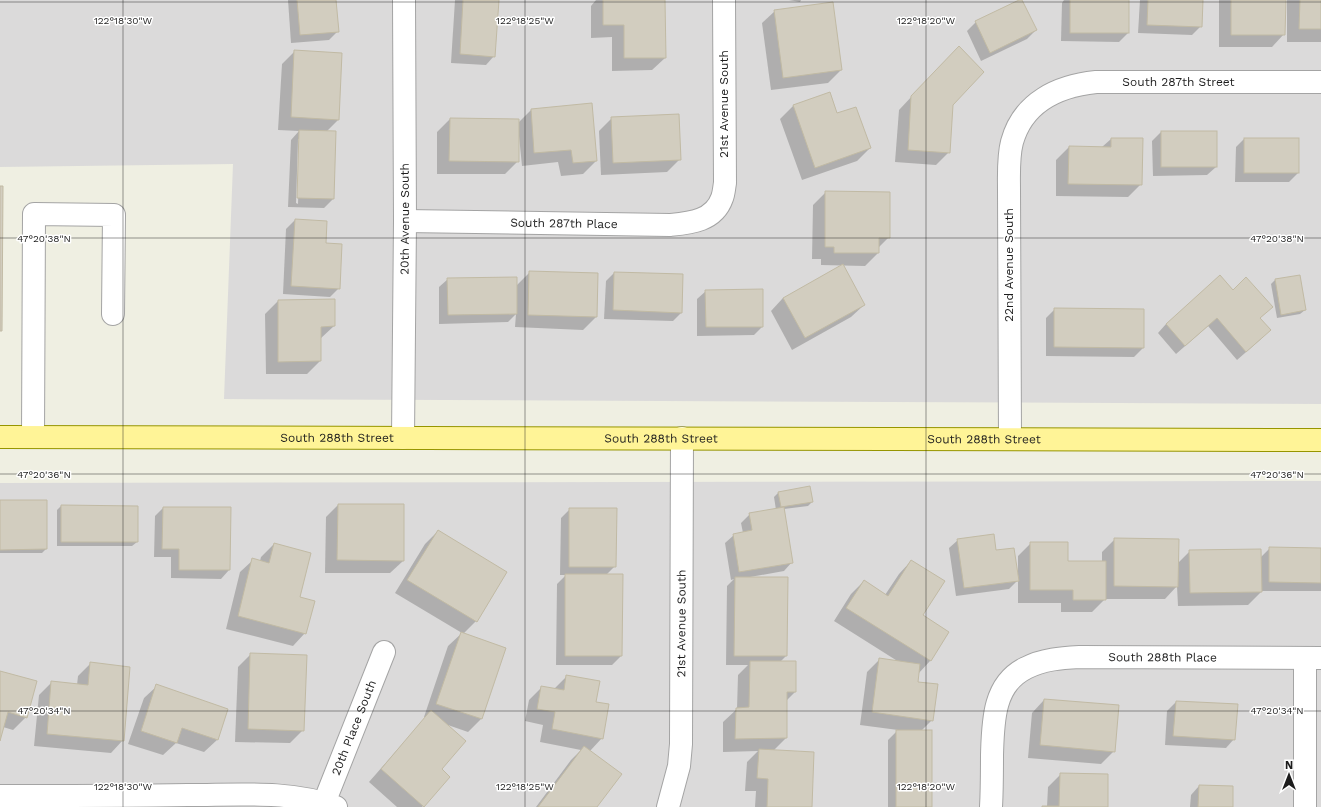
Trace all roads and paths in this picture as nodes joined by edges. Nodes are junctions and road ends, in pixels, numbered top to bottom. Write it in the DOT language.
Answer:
graph roads {
  1 [pos="404,0"];
  2 [pos="724,0"];
  3 [pos="1321,82"];
  4 [pos="1040,101"];
  5 [pos="718,207"];
  6 [pos="405,221"];
  7 [pos="113,314"];
  8 [pos="0,437"];
  9 [pos="33,437"];
  10 [pos="403,438"];
  11 [pos="682,438"];
  12 [pos="1010,439"];
  13 [pos="1321,440"];
  14 [pos="384,652"];
  15 [pos="1313,658"];
  16 [pos="0,796"];
  17 [pos="330,805"];
  18 [pos="668,807"];
  19 [pos="991,807"];
  20 [pos="1305,807"];
  1 -- 6 [label="street, 20th Avenue South"];
  2 -- 5 [label="street, 21st Avenue South"];
  3 -- 4 [label="street, South 287th Street"];
  4 -- 12 [label="street, 22nd Avenue South"];
  5 -- 6 [label="street, South 287th Place"];
  6 -- 10 [label="street, 20th Avenue South"];
  7 -- 9 [label="street"];
  8 -- 9 [label="main road, South 288th Street"];
  9 -- 10 [label="main road, South 288th Street"];
  10 -- 11 [label="main road, South 288th Street"];
  11 -- 12 [label="main road, South 288th Street"];
  11 -- 18 [label="street, 21st Avenue South"];
  12 -- 13 [label="main road, South 288th Street"];
  14 -- 17 [label="street, 20th Place South"];
  15 -- 19 [label="street, South 288th Place"];
  15 -- 20 [label="street"];
  16 -- 17 [label="street"];
}
